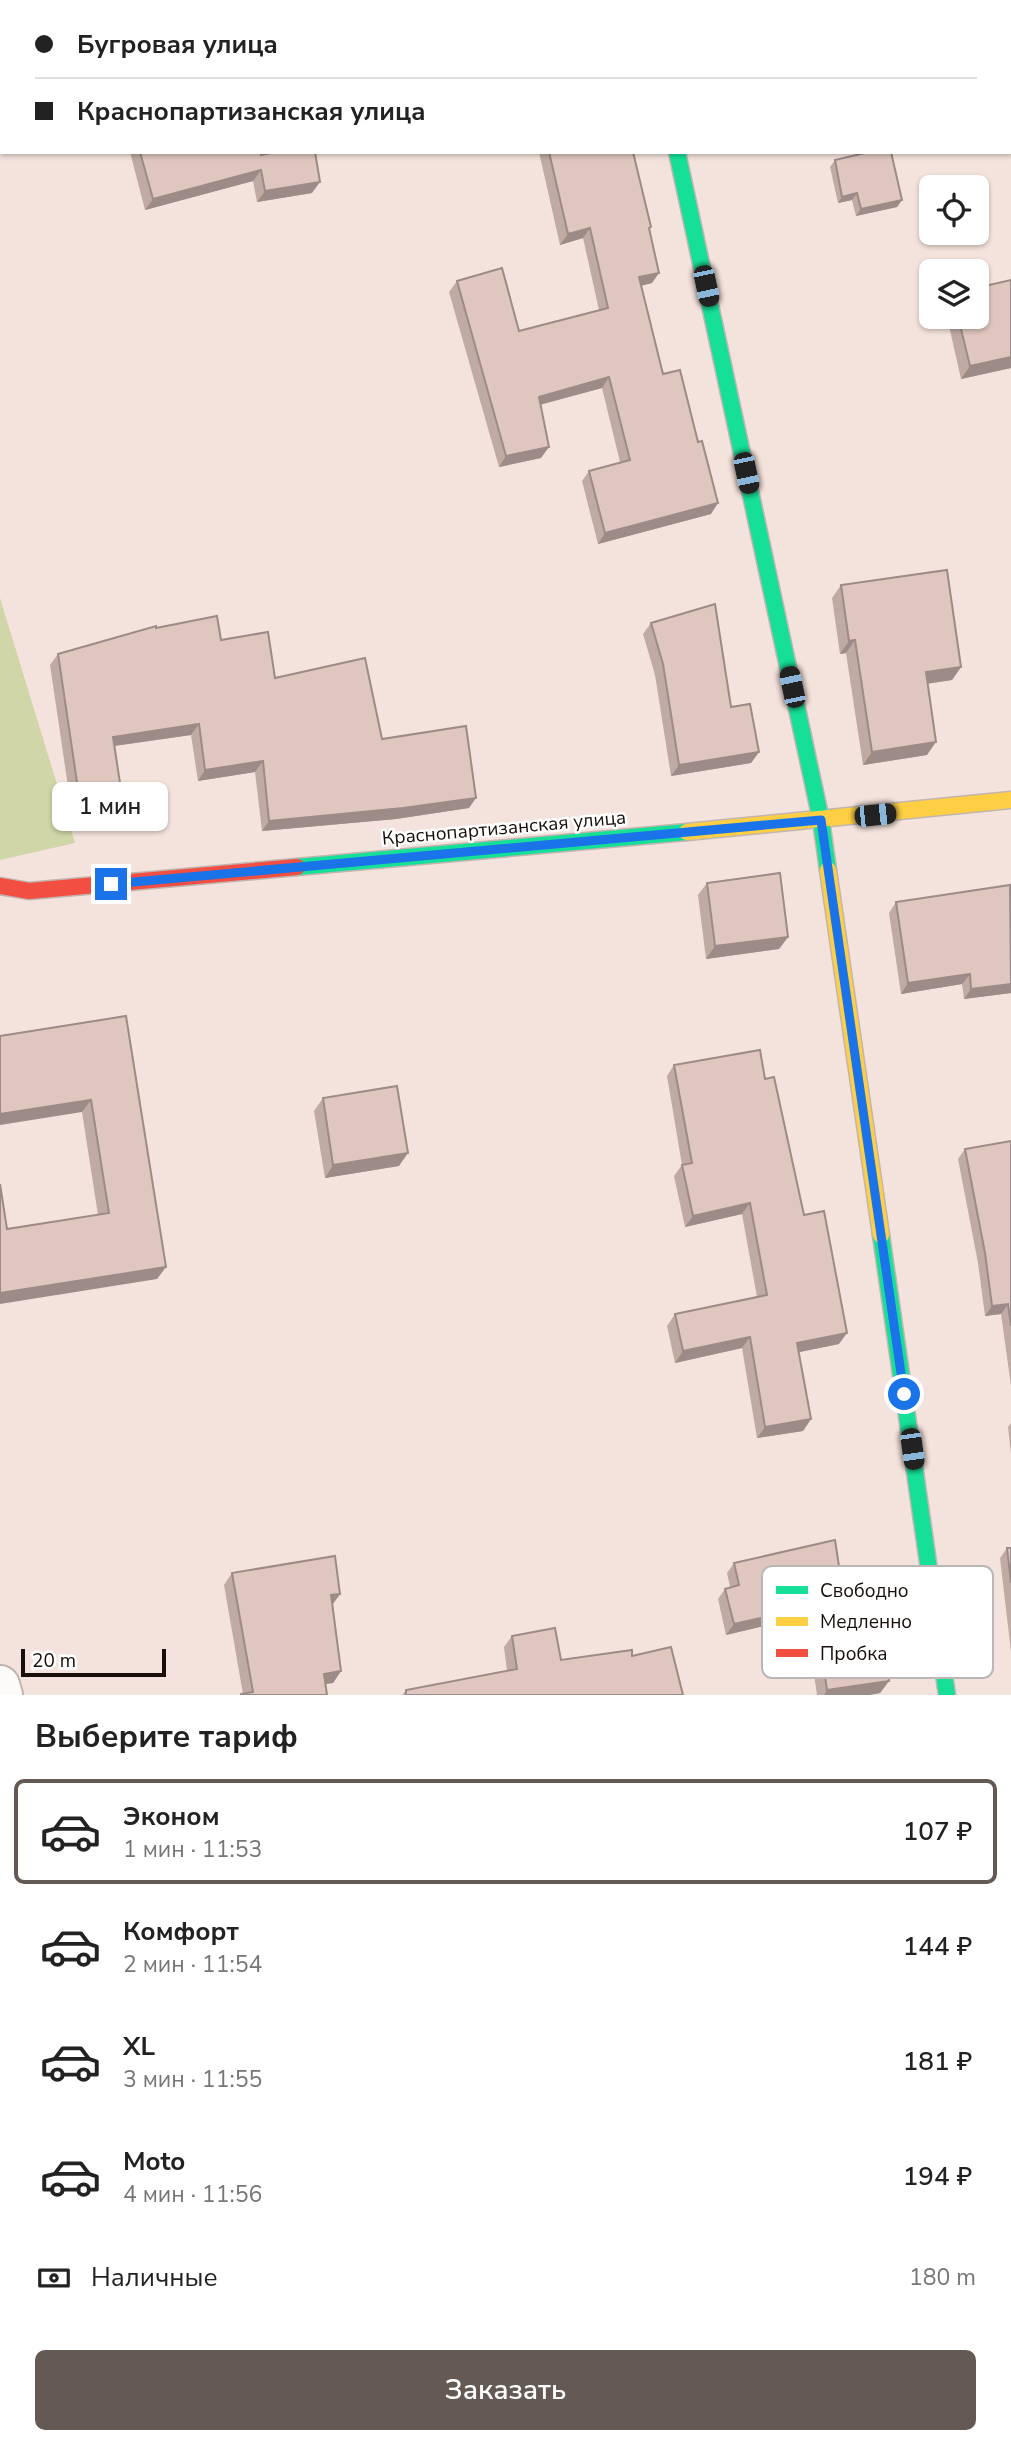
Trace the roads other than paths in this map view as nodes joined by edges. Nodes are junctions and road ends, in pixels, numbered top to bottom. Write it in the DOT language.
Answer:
graph roads {
  1 [pos="677,154"];
  2 [pos="1011,800"];
  3 [pos="821,820"];
  4 [pos="0,886"];
  5 [pos="928,1566"];
  6 [pos="0,1685"];
  7 [pos="3,1695"];
  1 -- 3 [label="street"];
  2 -- 3 [label="street, Краснопартизанская улица"];
  3 -- 4 [label="street, Краснопартизанская улица"];
  3 -- 5 [label="street"];
  6 -- 7 [label="street"];
}
